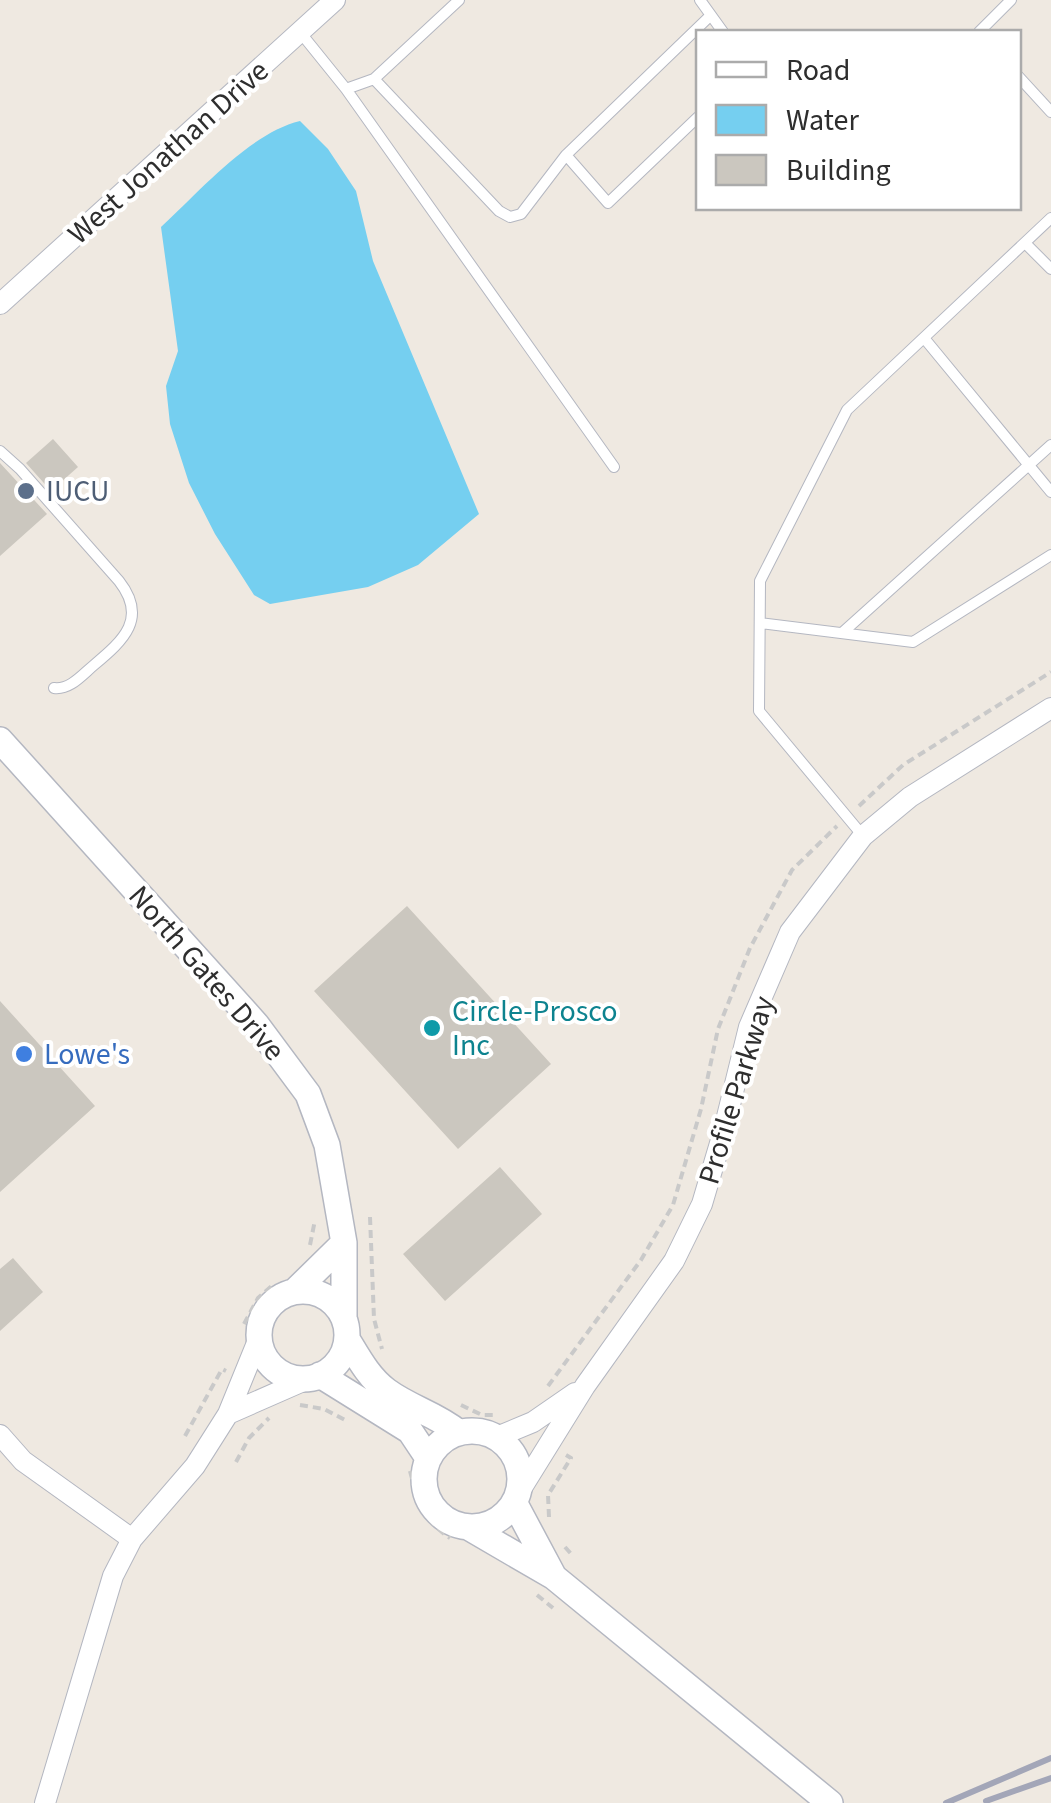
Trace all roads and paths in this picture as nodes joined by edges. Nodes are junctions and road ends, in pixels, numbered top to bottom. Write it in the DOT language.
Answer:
graph roads {
  1 [pos="336,0"];
  2 [pos="458,0"];
  3 [pos="700,0"];
  4 [pos="1011,0"];
  5 [pos="710,16"];
  6 [pos="721,30"];
  7 [pos="981,30"];
  8 [pos="300,32"];
  9 [pos="374,79"];
  10 [pos="1021,79"];
  11 [pos="346,89"];
  12 [pos="1051,112"];
  13 [pos="696,118"];
  14 [pos="566,155"];
  15 [pos="1051,218"];
  16 [pos="1025,242"];
  17 [pos="1051,269"];
  18 [pos="0,304"];
  19 [pos="924,338"];
  20 [pos="1051,445"];
  21 [pos="0,451"];
  22 [pos="1029,465"];
  23 [pos="614,467"];
  24 [pos="1051,492"];
  25 [pos="1051,555"];
  26 [pos="760,623"];
  27 [pos="842,633"];
  28 [pos="1051,672"];
  29 [pos="54,688"];
  30 [pos="1051,708"];
  31 [pos="0,740"];
  32 [pos="884,782"];
  33 [pos="863,836"];
  34 [pos="803,860"];
  35 [pos="316,1216"];
  36 [pos="370,1217"];
  37 [pos="344,1243"];
  38 [pos="308,1250"];
  39 [pos="289,1283"];
  40 [pos="346,1329"];
  41 [pos="251,1333"];
  42 [pos="229,1356"];
  43 [pos="386,1357"];
  44 [pos="222,1369"];
  45 [pos="230,1372"];
  46 [pos="315,1376"];
  47 [pos="585,1386"];
  48 [pos="546,1389"];
  49 [pos="456,1402"];
  50 [pos="290,1407"];
  51 [pos="228,1414"];
  52 [pos="273,1416"];
  53 [pos="500,1426"];
  54 [pos="363,1428"];
  55 [pos="458,1432"];
  56 [pos="0,1435"];
  57 [pos="186,1436"];
  58 [pos="564,1454"];
  59 [pos="417,1458"];
  60 [pos="236,1462"];
  61 [pos="516,1498"];
  62 [pos="550,1521"];
  63 [pos="460,1534"];
  64 [pos="132,1539"];
  65 [pos="563,1544"];
  66 [pos="572,1556"];
  67 [pos="554,1577"];
  68 [pos="45,1803"];
  69 [pos="830,1803"];
  1 -- 8 [label="street, West Jonathan Drive"];
  2 -- 9 [label="lane"];
  3 -- 5 [label="lane"];
  4 -- 7 [label="lane"];
  5 -- 6 [label="lane"];
  5 -- 14 [label="lane"];
  8 -- 11 [label="lane"];
  8 -- 18 [label="street, West Jonathan Drive"];
  9 -- 11 [label="lane"];
  9 -- 14 [label="lane"];
  10 -- 12 [label="lane"];
  11 -- 23 [label="lane"];
  13 -- 14 [label="lane"];
  15 -- 16 [label="lane"];
  16 -- 17 [label="lane"];
  16 -- 19 [label="lane"];
  19 -- 22 [label="lane"];
  19 -- 26 [label="lane"];
  20 -- 22 [label="lane"];
  21 -- 29 [label="lane"];
  22 -- 24 [label="lane"];
  22 -- 27 [label="lane"];
  25 -- 27 [label="lane"];
  26 -- 27 [label="lane"];
  26 -- 33 [label="lane"];
  28 -- 32 [label="path"];
  30 -- 33 [label="street, Profile Parkway"];
  31 -- 37 [label="street, North Gates Drive"];
  33 -- 47 [label="street, Profile Parkway"];
  34 -- 48 [label="path"];
  35 -- 38 [label="path"];
  36 -- 43 [label="path"];
  37 -- 39 [label="street"];
  37 -- 40 [label="street, North Gates Drive"];
  39 -- 40 [label="street"];
  39 -- 41 [label="street"];
  39 -- 41 [label="path"];
  40 -- 46 [label="street"];
  40 -- 55 [label="street"];
  41 -- 46 [label="street"];
  41 -- 51 [label="street"];
  42 -- 44 [label="path"];
  44 -- 45 [label="path"];
  44 -- 57 [label="path"];
  46 -- 51 [label="street"];
  46 -- 59 [label="street"];
  47 -- 53 [label="street, Profile Parkway"];
  47 -- 61 [label="street, Profile Parkway"];
  49 -- 53 [label="path"];
  50 -- 54 [label="path"];
  51 -- 64 [label="street"];
  52 -- 60 [label="path"];
  53 -- 55 [label="street"];
  53 -- 61 [label="street"];
  55 -- 59 [label="street"];
  56 -- 64 [label="street"];
  58 -- 62 [label="path"];
  59 -- 63 [label="street"];
  59 -- 63 [label="path"];
  61 -- 63 [label="street"];
  61 -- 67 [label="street"];
  63 -- 67 [label="street"];
  64 -- 68 [label="street"];
  65 -- 66 [label="path"];
  67 -- 69 [label="street"];
}
